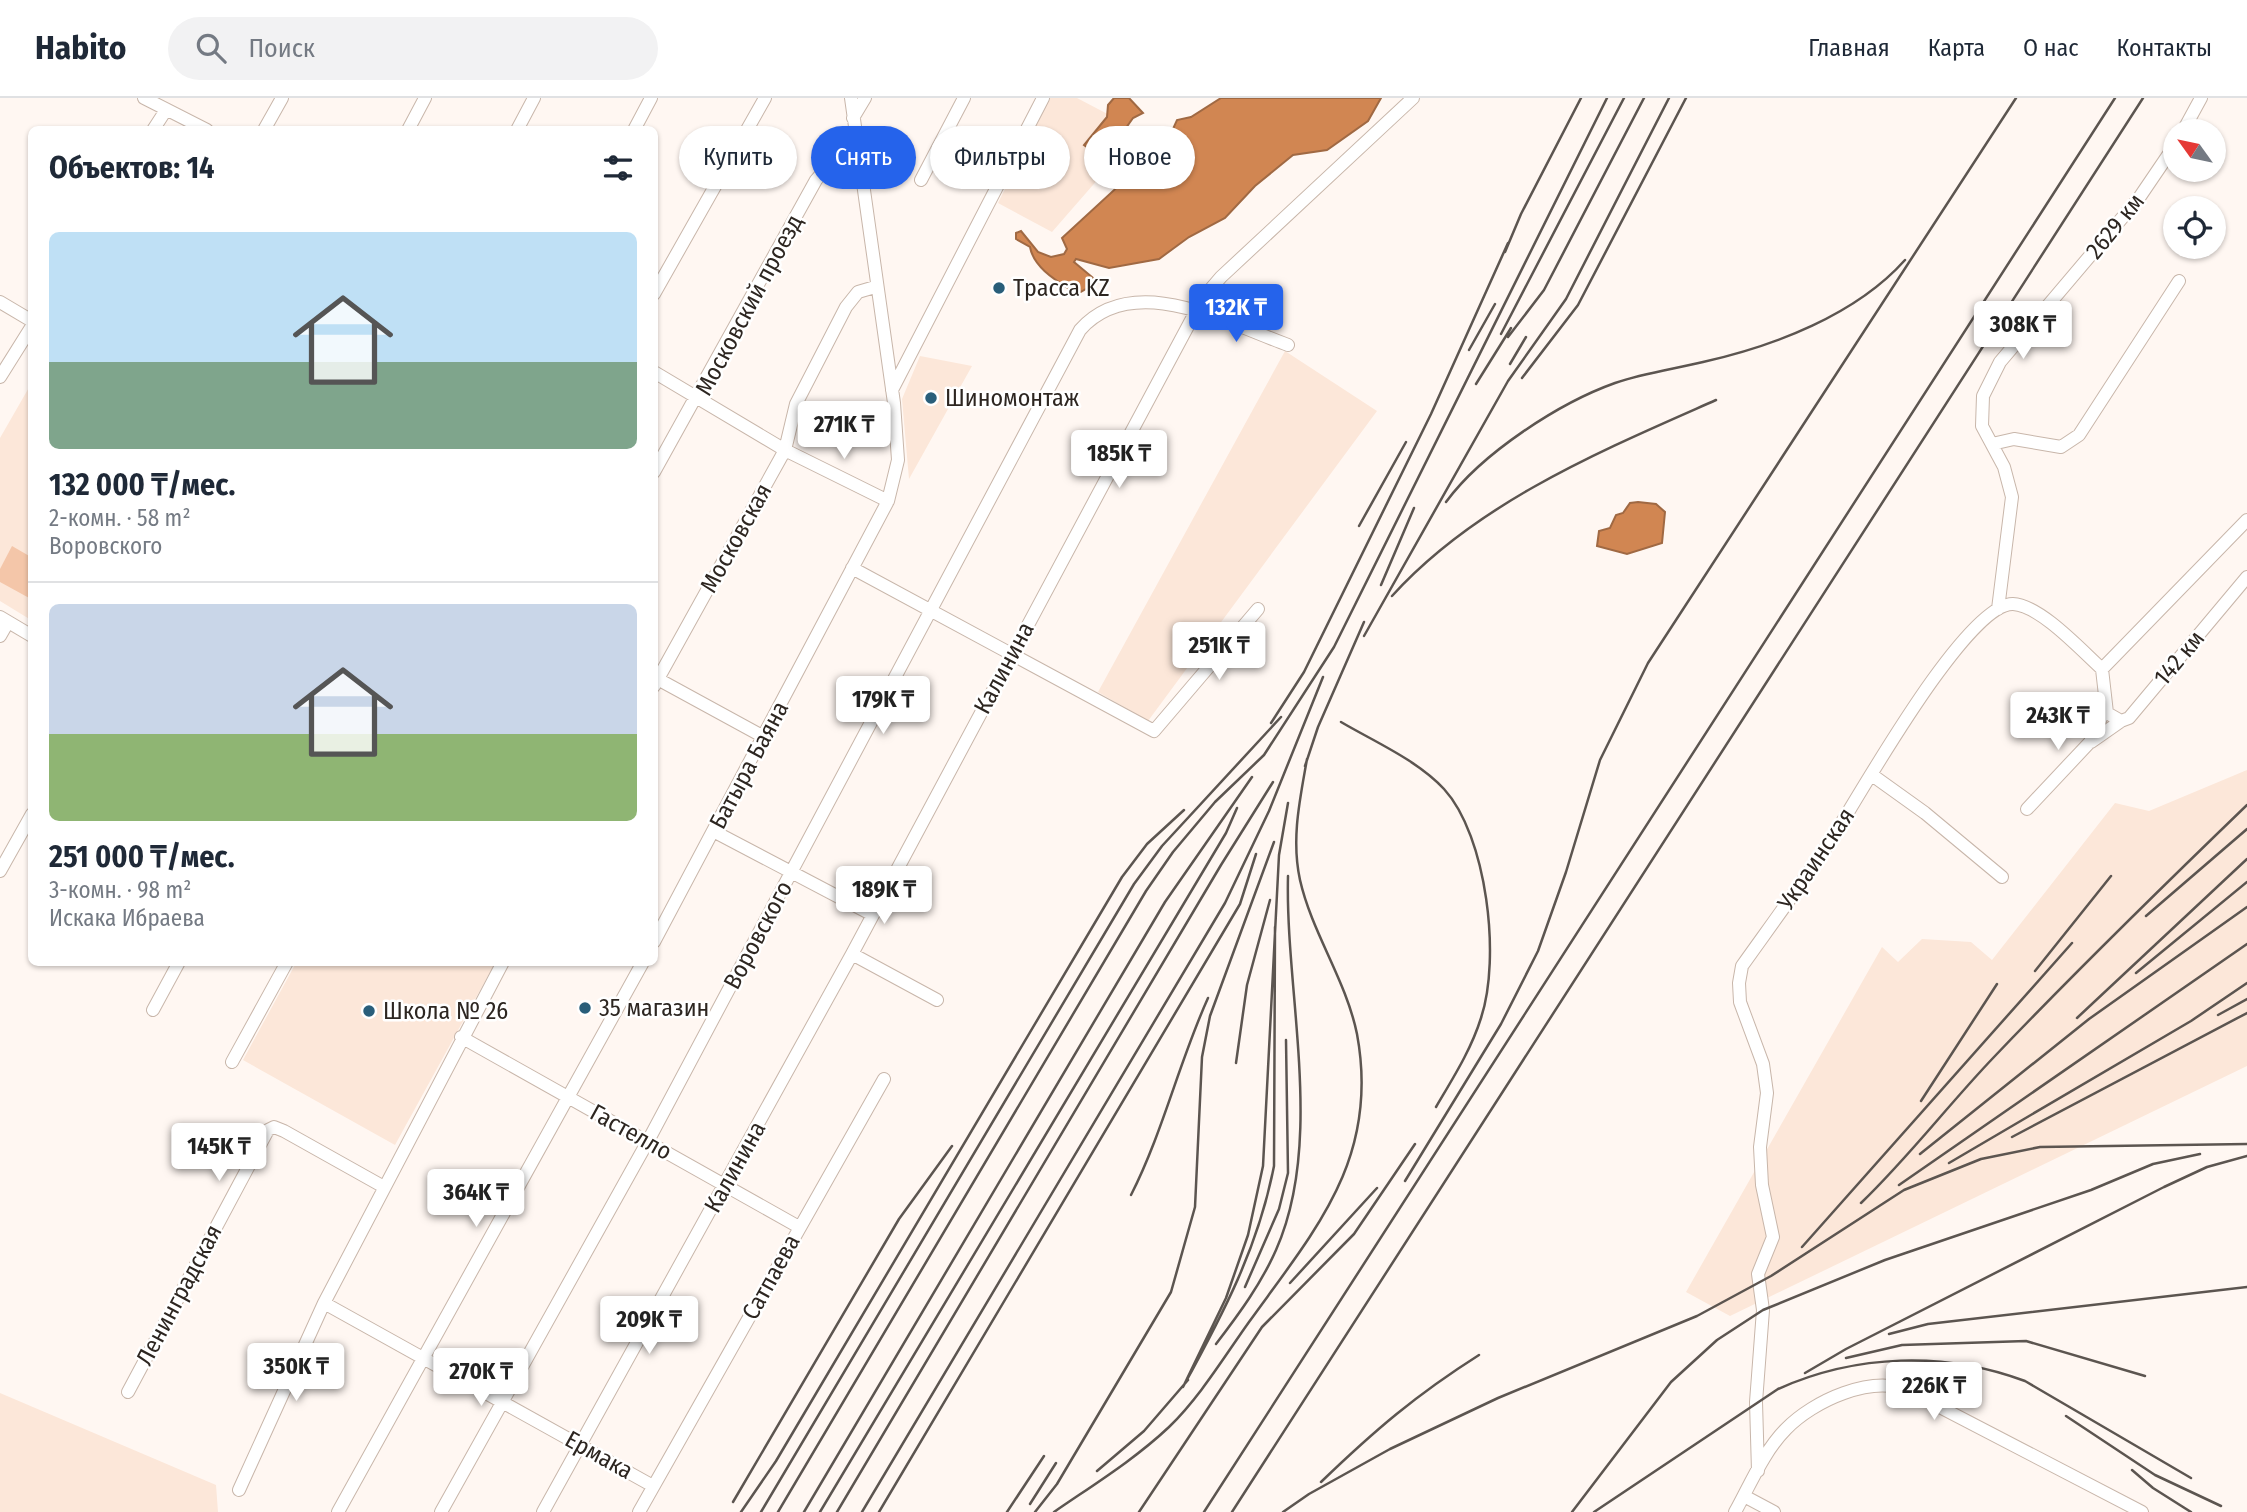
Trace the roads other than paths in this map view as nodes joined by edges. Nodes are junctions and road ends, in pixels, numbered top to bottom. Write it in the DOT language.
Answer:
graph roads {
  1 [pos="144,98"];
  2 [pos="282,98"];
  3 [pos="425,98"];
  4 [pos="534,98"];
  5 [pos="651,98"];
  6 [pos="765,98"];
  7 [pos="850,98"];
  8 [pos="865,98"];
  9 [pos="964,98"];
  10 [pos="1043,98"];
  11 [pos="1413,98"];
  12 [pos="2201,98"];
  13 [pos="166,110"];
  14 [pos="853,119"];
  15 [pos="2190,119"];
  16 [pos="156,126"];
  17 [pos="199,126"];
  18 [pos="266,126"];
  19 [pos="410,126"];
  20 [pos="519,126"];
  21 [pos="636,126"];
  22 [pos="854,126"];
  23 [pos="2163,163"];
  24 [pos="921,180"];
  25 [pos="811,189"];
  26 [pos="863,189"];
  27 [pos="2179,281"];
  28 [pos="658,287"];
  29 [pos="876,287"];
  30 [pos="0,302"];
  31 [pos="1195,312"];
  32 [pos="28,321"];
  33 [pos="28,331"];
  34 [pos="1288,345"];
  35 [pos="658,374"];
  36 [pos="0,377"];
  37 [pos="892,390"];
  38 [pos="699,398"];
  39 [pos="1992,444"];
  40 [pos="785,450"];
  41 [pos="658,465"];
  42 [pos="888,501"];
  43 [pos="2247,520"];
  44 [pos="852,568"];
  45 [pos="2247,577"];
  46 [pos="1258,609"];
  47 [pos="1998,609"];
  48 [pos="931,610"];
  49 [pos="4,620"];
  50 [pos="28,634"];
  51 [pos="0,636"];
  52 [pos="1013,652"];
  53 [pos="2102,669"];
  54 [pos="658,677"];
  55 [pos="658,682"];
  56 [pos="2106,707"];
  57 [pos="2121,721"];
  58 [pos="764,737"];
  59 [pos="2090,742"];
  60 [pos="1872,775"];
  61 [pos="2027,809"];
  62 [pos="28,821"];
  63 [pos="715,832"];
  64 [pos="0,871"];
  65 [pos="791,872"];
  66 [pos="2002,877"];
  67 [pos="872,914"];
  68 [pos="658,935"];
  69 [pos="852,954"];
  70 [pos="177,966"];
  71 [pos="285,966"];
  72 [pos="501,966"];
  73 [pos="641,966"];
  74 [pos="937,1000"];
  75 [pos="153,1010"];
  76 [pos="461,1037"];
  77 [pos="232,1062"];
  78 [pos="884,1079"];
  79 [pos="569,1098"];
  80 [pos="648,1141"];
  81 [pos="726,1184"];
  82 [pos="384,1187"];
  83 [pos="799,1227"];
  84 [pos="324,1303"];
  85 [pos="424,1357"];
  86 [pos="128,1392"];
  87 [pos="503,1401"];
  88 [pos="580,1445"];
  89 [pos="1758,1471"];
  90 [pos="653,1486"];
  91 [pos="239,1490"];
  92 [pos="1744,1496"];
  93 [pos="338,1512"];
  94 [pos="441,1512"];
  95 [pos="543,1512"];
  96 [pos="639,1512"];
  97 [pos="1735,1512"];
  98 [pos="1774,1512"];
  99 [pos="2142,1512"];
  1 -- 13 [label="street"];
  2 -- 18 [label="street"];
  3 -- 19 [label="street"];
  4 -- 20 [label="street"];
  5 -- 21 [label="street"];
  6 -- 28 [label="street"];
  7 -- 14 [label="street, Батыра Баяна"];
  8 -- 14 [label="street"];
  9 -- 24 [label="street"];
  10 -- 37 [label="street"];
  11 -- 31 [label="street, Калинина"];
  12 -- 15 [label="street"];
  13 -- 16 [label="street"];
  13 -- 17 [label="street"];
  14 -- 22 [label="street, Батыра Баяна"];
  23 -- 39 [label="street, 2629 км"];
  25 -- 38 [label="street, Московский проезд"];
  26 -- 29 [label="street, Батыра Баяна"];
  27 -- 39 [label="street"];
  29 -- 37 [label="street, Батыра Баяна"];
  29 -- 40 [label="street, Московская"];
  30 -- 32 [label="street"];
  31 -- 34 [label="street, Воровского"];
  31 -- 48 [label="street, Воровского"];
  31 -- 52 [label="street, Калинина"];
  33 -- 36 [label="street"];
  35 -- 38 [label="street"];
  37 -- 42 [label="street, Батыра Баяна"];
  38 -- 40 [label="street"];
  38 -- 41 [label="street, Московский проезд"];
  39 -- 47 [label="street, 2629 км"];
  40 -- 42 [label="street"];
  40 -- 54 [label="street, Московская"];
  42 -- 44 [label="street, Батыра Баяна"];
  43 -- 53 [label="street"];
  44 -- 48 [label="street"];
  44 -- 58 [label="street, Батыра Баяна"];
  45 -- 57 [label="street, 142 км"];
  46 -- 52 [label="street"];
  47 -- 53 [label="street"];
  47 -- 60 [label="street, Украинская"];
  48 -- 52 [label="street"];
  48 -- 65 [label="street, Воровского"];
  49 -- 50 [label="street"];
  49 -- 51 [label="street"];
  52 -- 67 [label="street, Калинина"];
  53 -- 56 [label="street"];
  55 -- 58 [label="street"];
  56 -- 57 [label="street"];
  56 -- 59 [label="street"];
  57 -- 59 [label="street, 142 км"];
  58 -- 63 [label="street, Батыра Баяна"];
  59 -- 61 [label="street"];
  60 -- 66 [label="street"];
  60 -- 89 [label="street, Украинская"];
  62 -- 64 [label="street"];
  63 -- 65 [label="street"];
  63 -- 68 [label="street, Батыра Баяна"];
  65 -- 67 [label="street"];
  65 -- 80 [label="street, Воровского"];
  67 -- 69 [label="street, Калинина"];
  69 -- 74 [label="street"];
  69 -- 81 [label="street, Калинина"];
  70 -- 75 [label="street"];
  71 -- 77 [label="street"];
  72 -- 76 [label="street"];
  73 -- 79 [label="street"];
  76 -- 79 [label="street, Гастелло"];
  76 -- 82 [label="street"];
  78 -- 83 [label="street, Сатпаева"];
  79 -- 80 [label="street, Гастелло"];
  79 -- 85 [label="street"];
  80 -- 81 [label="street, Гастелло"];
  80 -- 87 [label="street, Воровского"];
  81 -- 83 [label="street, Гастелло"];
  81 -- 88 [label="street, Калинина"];
  82 -- 84 [label="street"];
  82 -- 86 [label="street, Ленинградская"];
  83 -- 90 [label="street, Сатпаева"];
  84 -- 85 [label="street, Ермака"];
  84 -- 91 [label="street"];
  85 -- 87 [label="street, Ермака"];
  85 -- 93 [label="street"];
  87 -- 88 [label="street, Ермака"];
  87 -- 94 [label="street, Воровского"];
  88 -- 90 [label="street, Ермака"];
  88 -- 95 [label="street, Калинина"];
  89 -- 92 [label="street"];
  89 -- 99 [label="street"];
  90 -- 96 [label="street, Сатпаева"];
  92 -- 97 [label="street"];
  92 -- 98 [label="street"];
}
